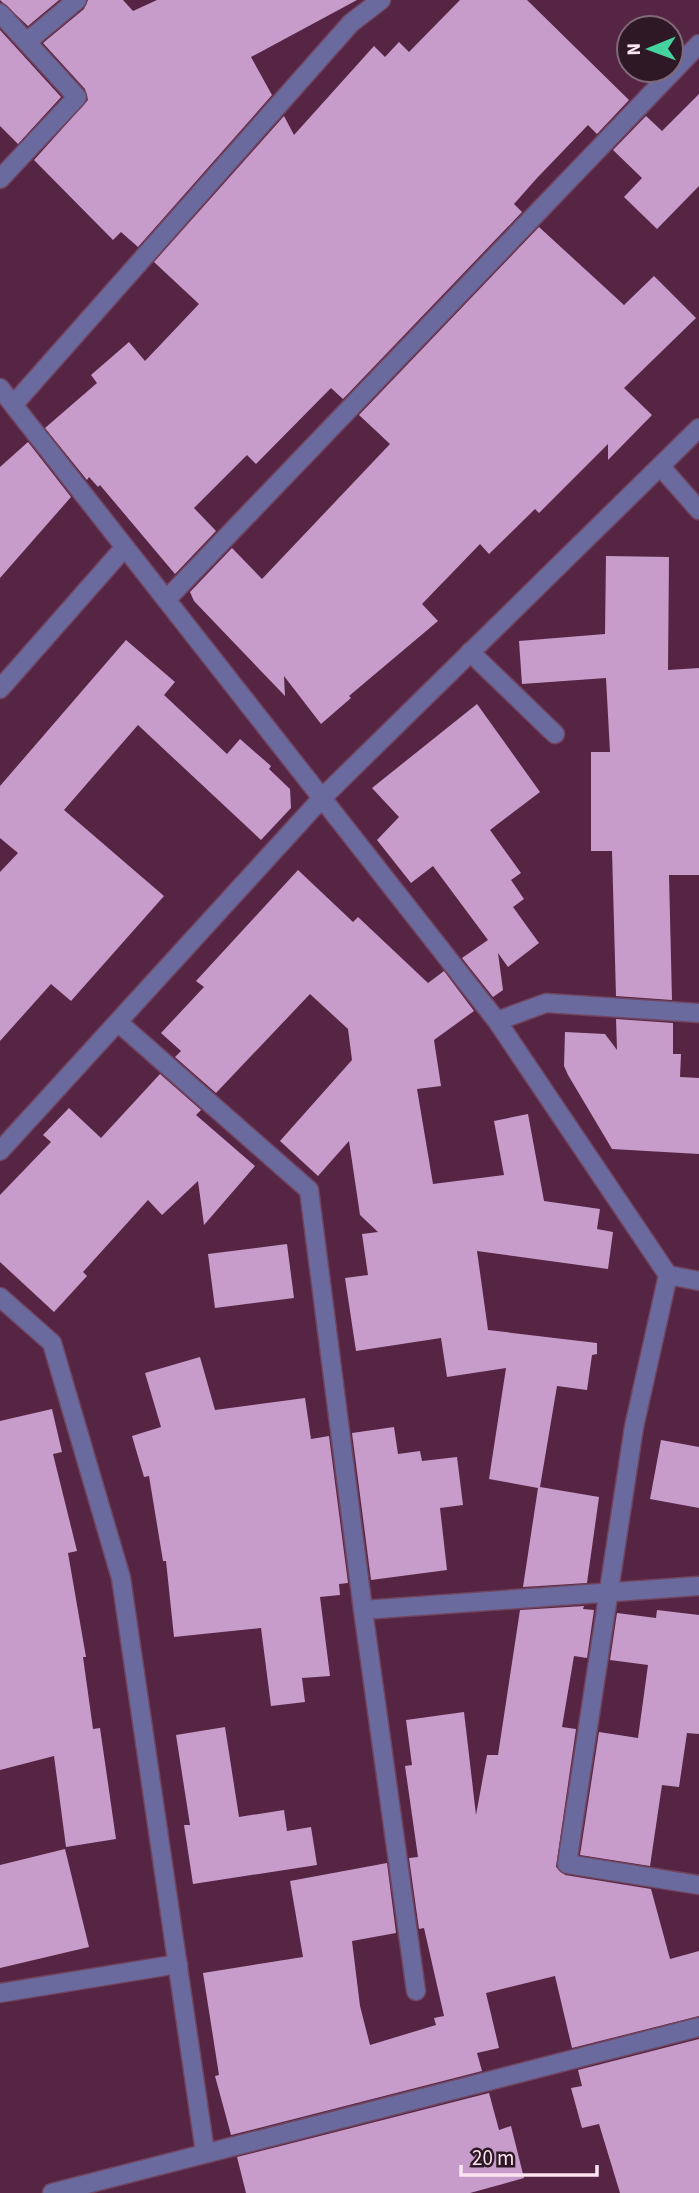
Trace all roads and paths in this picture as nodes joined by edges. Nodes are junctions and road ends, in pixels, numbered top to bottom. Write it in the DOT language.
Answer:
graph roads {
  1 [pos="77,0"];
  2 [pos="381,0"];
  3 [pos="0,13"];
  4 [pos="29,40"];
  5 [pos="699,44"];
  6 [pos="0,179"];
  7 [pos="0,388"];
  8 [pos="14,404"];
  9 [pos="699,428"];
  10 [pos="660,466"];
  11 [pos="699,510"];
  12 [pos="124,548"];
  13 [pos="166,600"];
  14 [pos="470,652"];
  15 [pos="0,690"];
  16 [pos="555,734"];
  17 [pos="322,798"];
  18 [pos="699,1013"];
  19 [pos="497,1021"];
  20 [pos="119,1023"];
  21 [pos="0,1151"];
  22 [pos="668,1275"];
  23 [pos="699,1280"];
  24 [pos="0,1297"];
  25 [pos="699,1586"];
  26 [pos="609,1590"];
  27 [pos="363,1610"];
  28 [pos="699,1885"];
  29 [pos="178,1964"];
  30 [pos="416,1991"];
  31 [pos="0,1993"];
  32 [pos="699,2027"];
  33 [pos="205,2152"];
  34 [pos="52,2193"];
  1 -- 4 [label="street"];
  2 -- 8 [label="street"];
  3 -- 4 [label="street"];
  4 -- 6 [label="street"];
  5 -- 13 [label="street"];
  7 -- 8 [label="street"];
  8 -- 12 [label="street"];
  9 -- 10 [label="street"];
  10 -- 11 [label="street"];
  10 -- 14 [label="street"];
  12 -- 13 [label="street"];
  12 -- 15 [label="street"];
  13 -- 17 [label="street"];
  14 -- 16 [label="street"];
  14 -- 17 [label="street"];
  17 -- 19 [label="street"];
  17 -- 20 [label="street"];
  18 -- 19 [label="street"];
  19 -- 22 [label="street"];
  20 -- 21 [label="street"];
  20 -- 27 [label="street"];
  22 -- 23 [label="street"];
  22 -- 26 [label="street"];
  24 -- 29 [label="street"];
  25 -- 26 [label="street"];
  26 -- 27 [label="street"];
  26 -- 28 [label="street"];
  27 -- 30 [label="street"];
  29 -- 31 [label="street"];
  29 -- 33 [label="street"];
  32 -- 33 [label="street"];
  33 -- 34 [label="street"];
}
